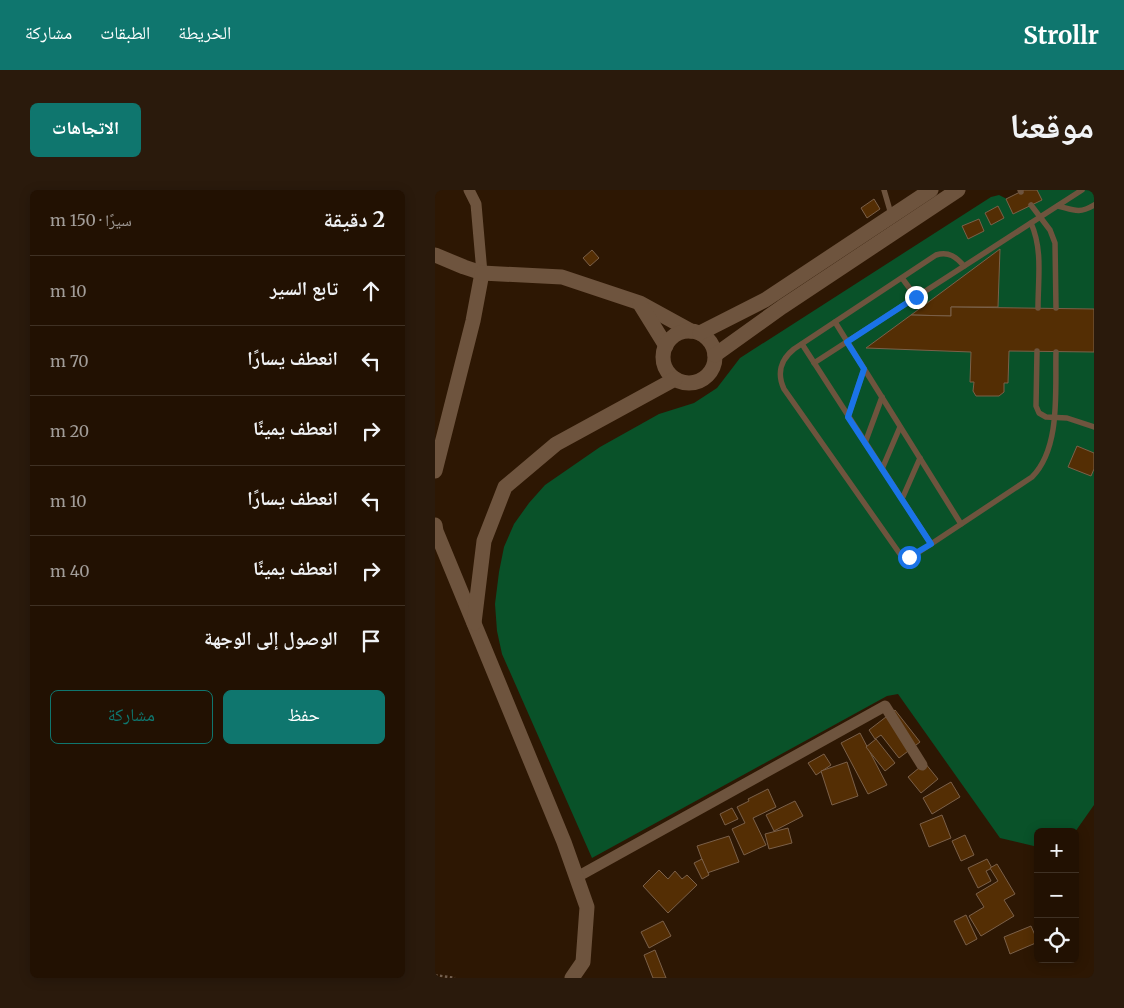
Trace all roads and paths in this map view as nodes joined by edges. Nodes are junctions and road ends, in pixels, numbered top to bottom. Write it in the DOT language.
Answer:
graph roads {
  1 [pos="469,190"];
  2 [pos="884,190"];
  3 [pos="931,190"];
  4 [pos="958,190"];
  5 [pos="1082,190"];
  6 [pos="1094,205"];
  7 [pos="1031,206"];
  8 [pos="1058,206"];
  9 [pos="891,215"];
  10 [pos="1039,218"];
  11 [pos="1031,223"];
  12 [pos="899,229"];
  13 [pos="435,255"];
  14 [pos="963,266"];
  15 [pos="482,272"];
  16 [pos="902,278"];
  17 [pos="916,297"];
  18 [pos="640,303"];
  19 [pos="1038,308"];
  20 [pos="1056,308"];
  21 [pos="835,322"];
  22 [pos="696,332"];
  23 [pos="847,342"];
  24 [pos="802,344"];
  25 [pos="666,346"];
  26 [pos="1037,351"];
  27 [pos="1056,352"];
  28 [pos="715,354"];
  29 [pos="814,363"];
  30 [pos="864,369"];
  31 [pos="675,379"];
  32 [pos="882,397"];
  33 [pos="848,417"];
  34 [pos="1055,417"];
  35 [pos="900,426"];
  36 [pos="1094,427"];
  37 [pos="865,443"];
  38 [pos="920,458"];
  39 [pos="882,468"];
  40 [pos="435,471"];
  41 [pos="902,499"];
  42 [pos="961,524"];
  43 [pos="435,525"];
  44 [pos="931,544"];
  45 [pos="474,624"];
  46 [pos="922,765"];
  47 [pos="577,877"];
  48 [pos="435,975"];
  49 [pos="455,978"];
  50 [pos="572,978"];
  1 -- 15 [label="street"];
  2 -- 9 [label="lane"];
  3 -- 9 [label="street"];
  4 -- 12 [label="street"];
  5 -- 8 [label="lane"];
  6 -- 8 [label="lane"];
  7 -- 10 [label="lane"];
  8 -- 10 [label="lane"];
  9 -- 12 [label="lane"];
  9 -- 22 [label="street"];
  10 -- 11 [label="lane"];
  10 -- 20 [label="lane"];
  11 -- 14 [label="lane"];
  11 -- 19 [label="lane"];
  12 -- 28 [label="street"];
  13 -- 15 [label="street"];
  14 -- 16 [label="lane"];
  14 -- 17 [label="lane"];
  15 -- 18 [label="street"];
  15 -- 40 [label="street"];
  16 -- 17 [label="lane"];
  16 -- 21 [label="lane"];
  17 -- 23 [label="lane"];
  18 -- 22 [label="street"];
  18 -- 25 [label="street"];
  21 -- 23 [label="lane"];
  21 -- 24 [label="lane"];
  22 -- 25 [label="street"];
  22 -- 28 [label="street"];
  23 -- 29 [label="lane"];
  23 -- 30 [label="lane"];
  24 -- 29 [label="lane"];
  24 -- 44 [label="lane"];
  25 -- 31 [label="street"];
  26 -- 34 [label="lane"];
  27 -- 34 [label="lane"];
  28 -- 31 [label="street"];
  29 -- 33 [label="lane"];
  30 -- 32 [label="lane"];
  30 -- 33 [label="lane"];
  31 -- 45 [label="street"];
  32 -- 35 [label="lane"];
  32 -- 37 [label="lane"];
  33 -- 37 [label="lane"];
  34 -- 36 [label="lane"];
  34 -- 42 [label="lane"];
  35 -- 38 [label="lane"];
  35 -- 39 [label="lane"];
  37 -- 39 [label="lane"];
  38 -- 41 [label="lane"];
  38 -- 42 [label="lane"];
  39 -- 41 [label="lane"];
  41 -- 44 [label="lane"];
  42 -- 44 [label="lane"];
  43 -- 45 [label="street"];
  45 -- 47 [label="street"];
  46 -- 47 [label="street"];
  47 -- 50 [label="street"];
  48 -- 49 [label="path"];
}
